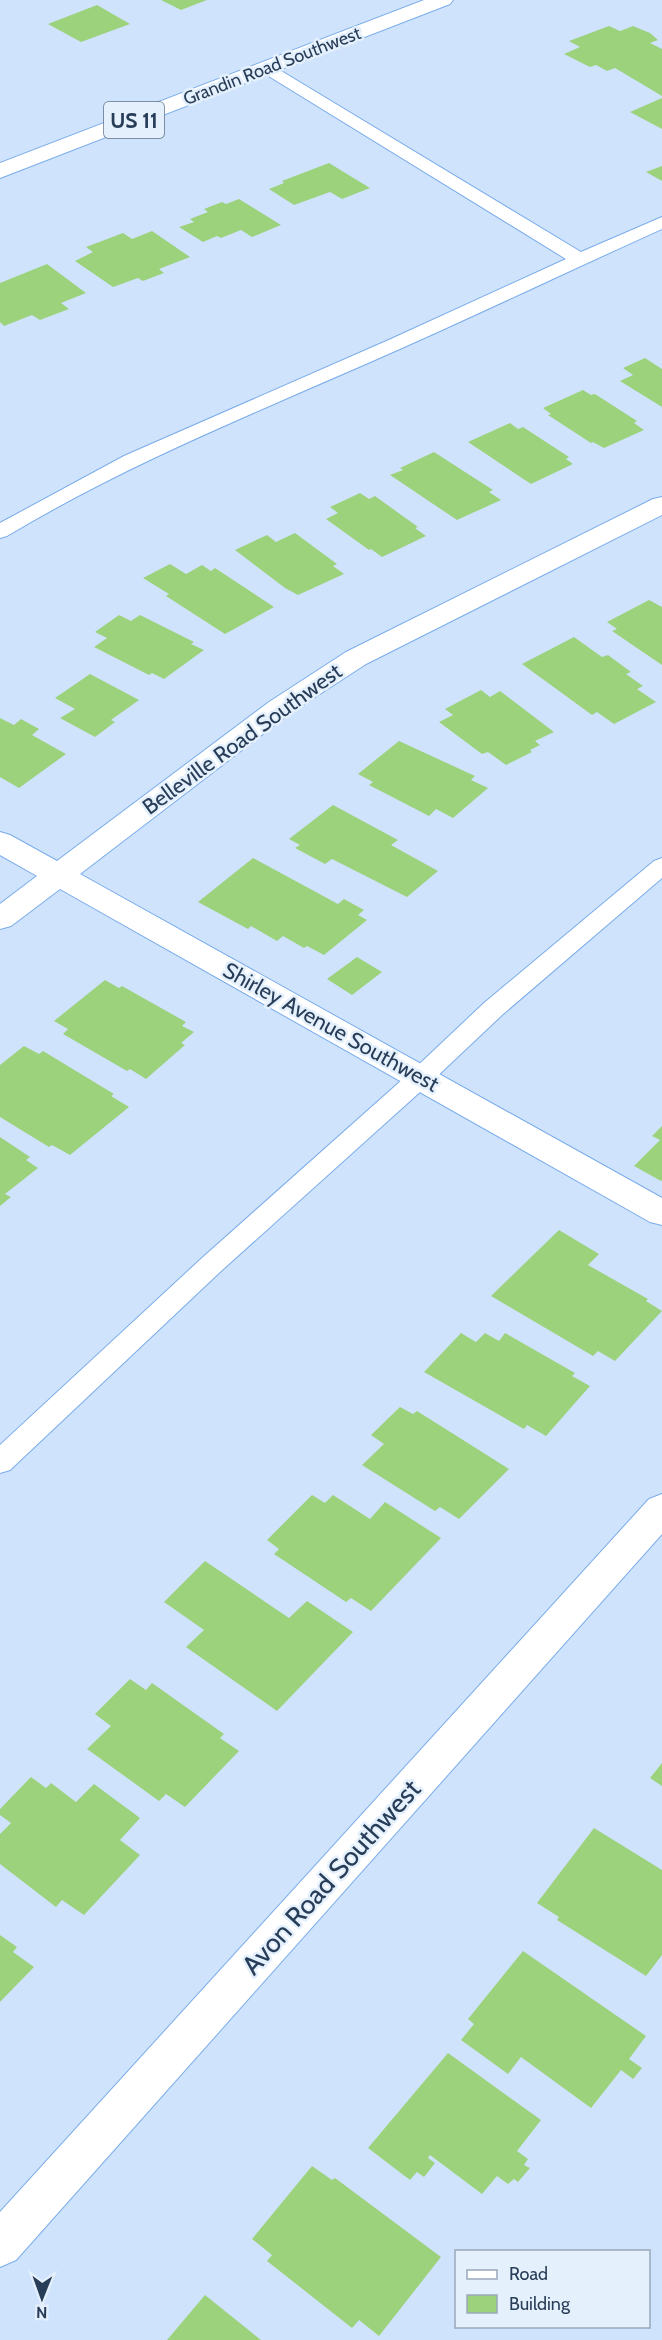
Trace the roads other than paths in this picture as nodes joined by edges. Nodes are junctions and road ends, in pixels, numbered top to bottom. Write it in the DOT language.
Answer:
graph roads {
  1 [pos="443,0"];
  2 [pos="268,68"];
  3 [pos="0,171"];
  4 [pos="662,222"];
  5 [pos="579,259"];
  6 [pos="662,505"];
  7 [pos="0,532"];
  8 [pos="0,842"];
  9 [pos="662,866"];
  10 [pos="58,874"];
  11 [pos="0,919"];
  12 [pos="421,1077"];
  13 [pos="662,1213"];
  14 [pos="0,1462"];
  15 [pos="662,1509"];
  16 [pos="0,2245"];
  1 -- 2 [label="street, Grandin Road Southwest / US 11"];
  2 -- 3 [label="street, Grandin Road Southwest / US 11"];
  2 -- 5 [label="lane"];
  4 -- 5 [label="lane"];
  5 -- 7 [label="lane"];
  6 -- 10 [label="street, Belleville Road Southwest"];
  8 -- 10 [label="street, Shirley Avenue Southwest"];
  9 -- 12 [label="lane"];
  10 -- 11 [label="street, Belleville Road Southwest"];
  10 -- 12 [label="street, Shirley Avenue Southwest"];
  12 -- 13 [label="street, Shirley Avenue Southwest"];
  12 -- 14 [label="lane"];
  15 -- 16 [label="street, Avon Road Southwest"];
}
